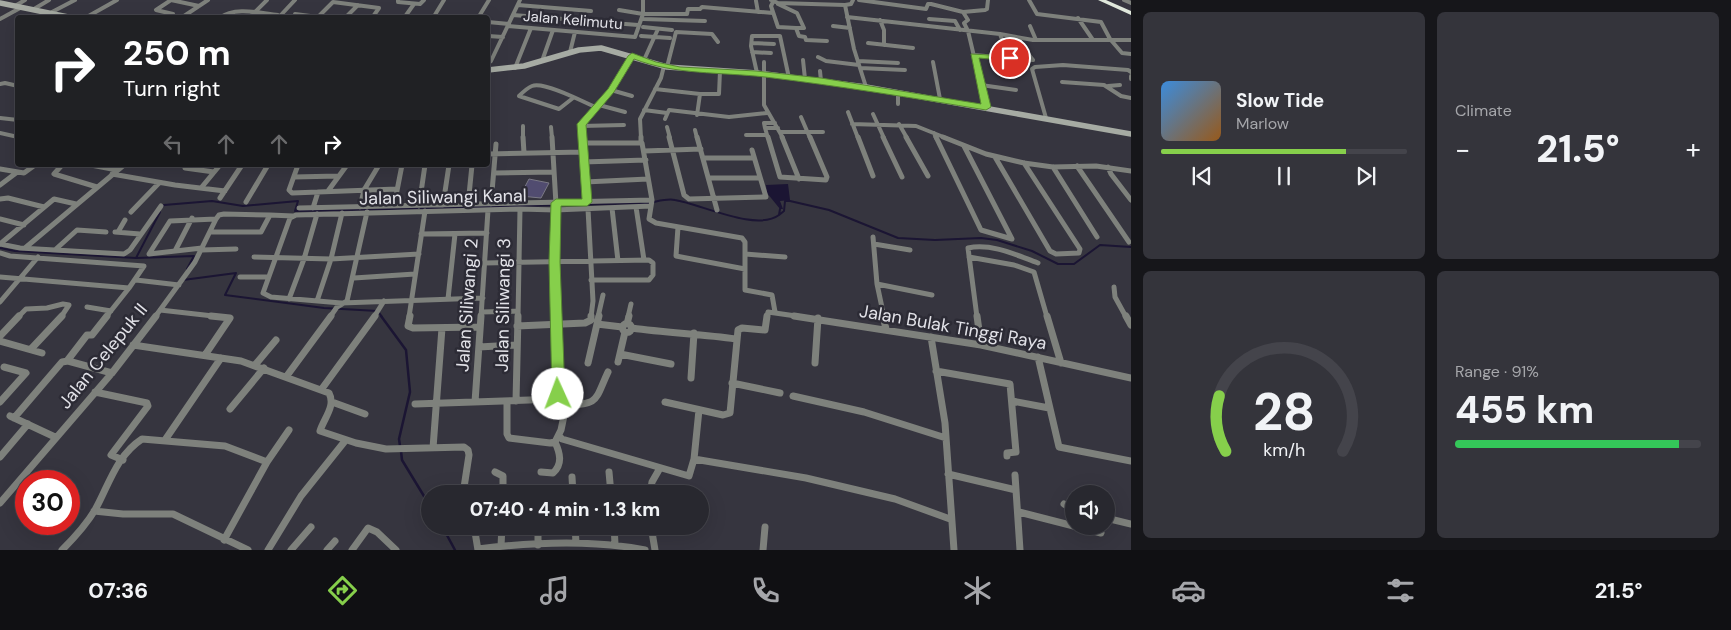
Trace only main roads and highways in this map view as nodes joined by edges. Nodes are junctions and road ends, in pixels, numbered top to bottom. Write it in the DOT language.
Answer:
graph roads {
  1 [pos="1100,0"];
  2 [pos="1110,0"];
  3 [pos="1131,9"];
  4 [pos="1131,13"];
  1 -- 4 [label="highway"];
  2 -- 3 [label="highway"];
}
